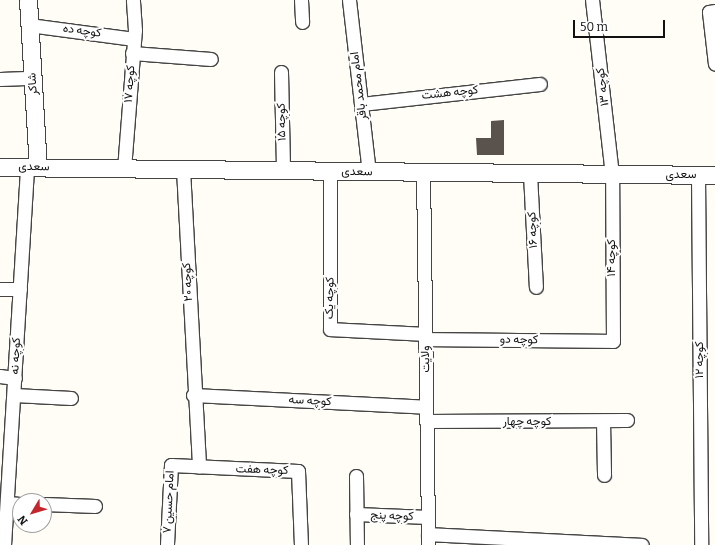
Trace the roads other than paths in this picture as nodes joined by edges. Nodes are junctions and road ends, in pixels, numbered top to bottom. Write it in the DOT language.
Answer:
graph roads {
  1 [pos="28,0"];
  2 [pos="133,0"];
  3 [pos="302,0"];
  4 [pos="349,0"];
  5 [pos="592,0"];
  6 [pos="712,11"];
  7 [pos="302,22"];
  8 [pos="29,25"];
  9 [pos="134,39"];
  10 [pos="132,53"];
  11 [pos="211,59"];
  12 [pos="715,64"];
  13 [pos="281,72"];
  14 [pos="33,78"];
  15 [pos="0,79"];
  16 [pos="540,84"];
  17 [pos="361,104"];
  18 [pos="0,167"];
  19 [pos="33,167"];
  20 [pos="124,169"];
  21 [pos="182,169"];
  22 [pos="283,171"];
  23 [pos="330,171"];
  24 [pos="369,172"];
  25 [pos="423,172"];
  26 [pos="530,174"];
  27 [pos="612,175"];
  28 [pos="707,175"];
  29 [pos="536,287"];
  30 [pos="0,289"];
  31 [pos="20,289"];
  32 [pos="425,336"];
  33 [pos="613,341"];
  34 [pos="0,376"];
  35 [pos="15,378"];
  36 [pos="14,395"];
  37 [pos="193,395"];
  38 [pos="71,398"];
  39 [pos="426,407"];
  40 [pos="627,420"];
  41 [pos="426,421"];
  42 [pos="603,421"];
  43 [pos="199,467"];
  44 [pos="604,475"];
  45 [pos="356,476"];
  46 [pos="9,497"];
  47 [pos="52,504"];
  48 [pos="95,506"];
  49 [pos="356,514"];
  50 [pos="428,517"];
  51 [pos="428,539"];
  52 [pos="167,544"];
  53 [pos="4,545"];
  54 [pos="301,545"];
  55 [pos="357,545"];
  56 [pos="642,545"];
  57 [pos="701,545"];
  1 -- 8 [label="street, شاکر"];
  2 -- 9 [label="street, کوچه ۱۷"];
  3 -- 7 [label="street"];
  4 -- 17 [label="street, امام محمد باقر"];
  5 -- 27 [label="street, کوچه ۱۳"];
  6 -- 12 [label="street"];
  8 -- 9 [label="street, کوچه ده"];
  8 -- 14 [label="street, شاکر"];
  9 -- 10 [label="street, کوچه ۱۷"];
  10 -- 11 [label="street"];
  10 -- 20 [label="street, کوچه ۱۷"];
  13 -- 22 [label="street, کوچه ۱۵"];
  14 -- 15 [label="street"];
  14 -- 19 [label="street, شاکر"];
  16 -- 17 [label="street, کوچه هشت"];
  17 -- 24 [label="street, امام محمد باقر"];
  18 -- 19 [label="street, سعدی"];
  19 -- 20 [label="street, سعدی"];
  19 -- 31 [label="street, کوچه نه"];
  20 -- 21 [label="street, سعدی"];
  21 -- 22 [label="street, سعدی"];
  21 -- 37 [label="street, کوچه ۲۰"];
  22 -- 23 [label="street, سعدی"];
  23 -- 24 [label="street, سعدی"];
  23 -- 32 [label="street, کوچه یک"];
  24 -- 25 [label="street, سعدی"];
  25 -- 26 [label="street, سعدی"];
  25 -- 32 [label="street, ولایت"];
  26 -- 27 [label="street, سعدی"];
  26 -- 29 [label="street, کوچه ۱۶"];
  27 -- 28 [label="street, سعدی"];
  27 -- 33 [label="street, کوچه ۱۴"];
  28 -- 57 [label="street, کوچه ۱۲"];
  30 -- 31 [label="street"];
  31 -- 35 [label="street, کوچه نه"];
  32 -- 33 [label="street, کوچه دو"];
  32 -- 39 [label="street, ولایت"];
  34 -- 35 [label="street"];
  35 -- 36 [label="street, کوچه نه"];
  36 -- 38 [label="street"];
  36 -- 46 [label="street, کوچه نه"];
  37 -- 39 [label="street, کوچه سه"];
  37 -- 43 [label="street, کوچه ۲۰"];
  39 -- 41 [label="street, ولایت"];
  40 -- 42 [label="street, کوچه چهار"];
  41 -- 42 [label="street, کوچه چهار"];
  41 -- 50 [label="street, ولایت"];
  42 -- 44 [label="street"];
  43 -- 52 [label="street, امام حسین ۷"];
  43 -- 54 [label="street, کوچه هفت"];
  45 -- 49 [label="street"];
  46 -- 53 [label="street, کوچه نه"];
  47 -- 48 [label="street"];
  49 -- 50 [label="street, کوچه پنج"];
  49 -- 55 [label="street"];
  50 -- 51 [label="street, ولایت"];
  51 -- 56 [label="street"];
}
